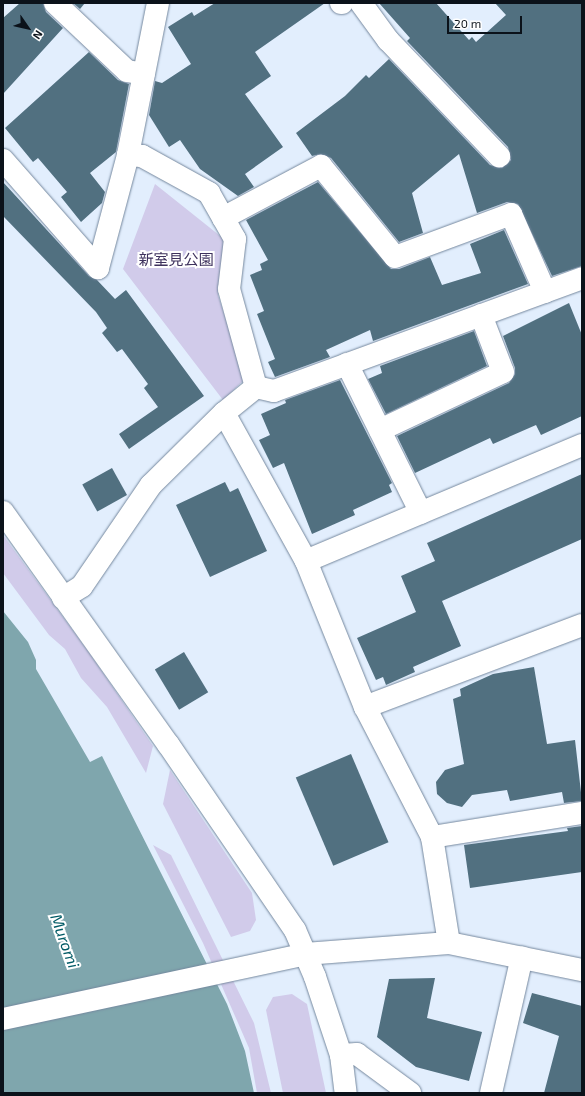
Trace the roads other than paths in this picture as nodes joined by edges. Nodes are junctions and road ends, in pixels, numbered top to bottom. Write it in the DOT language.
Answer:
graph roads {
  1 [pos="55,3"];
  2 [pos="158,3"];
  3 [pos="361,3"];
  4 [pos="144,74"];
  5 [pos="128,155"];
  6 [pos="499,156"];
  7 [pos="3,160"];
  8 [pos="223,218"];
  9 [pos="582,278"];
  10 [pos="544,292"];
  11 [pos="481,315"];
  12 [pos="347,364"];
  13 [pos="256,387"];
  14 [pos="224,414"];
  15 [pos="380,430"];
  16 [pos="582,444"];
  17 [pos="3,512"];
  18 [pos="421,512"];
  19 [pos="306,561"];
  20 [pos="63,598"];
  21 [pos="582,625"];
  22 [pos="365,707"];
  23 [pos="582,812"];
  24 [pos="432,836"];
  25 [pos="449,942"];
  26 [pos="305,954"];
  27 [pos="522,957"];
  28 [pos="582,970"];
  29 [pos="3,1020"];
  30 [pos="342,1055"];
  31 [pos="346,1093"];
  32 [pos="410,1093"];
  33 [pos="491,1093"];
  1 -- 4 [label="street"];
  2 -- 4 [label="street"];
  3 -- 6 [label="street"];
  4 -- 5 [label="street"];
  5 -- 7 [label="street"];
  5 -- 8 [label="street"];
  8 -- 10 [label="street"];
  8 -- 13 [label="street"];
  9 -- 10 [label="street"];
  10 -- 11 [label="street"];
  11 -- 12 [label="street"];
  11 -- 15 [label="street"];
  12 -- 13 [label="street"];
  12 -- 15 [label="street"];
  13 -- 14 [label="street"];
  14 -- 19 [label="street"];
  14 -- 20 [label="street"];
  15 -- 18 [label="street"];
  16 -- 18 [label="street"];
  17 -- 20 [label="street"];
  18 -- 19 [label="street"];
  19 -- 22 [label="street"];
  20 -- 26 [label="street"];
  21 -- 22 [label="street"];
  22 -- 24 [label="street"];
  23 -- 24 [label="street"];
  24 -- 25 [label="street"];
  25 -- 26 [label="street"];
  25 -- 27 [label="street"];
  26 -- 29 [label="street"];
  26 -- 30 [label="street"];
  27 -- 28 [label="street"];
  27 -- 33 [label="street"];
  30 -- 31 [label="street"];
  30 -- 32 [label="street"];
}
